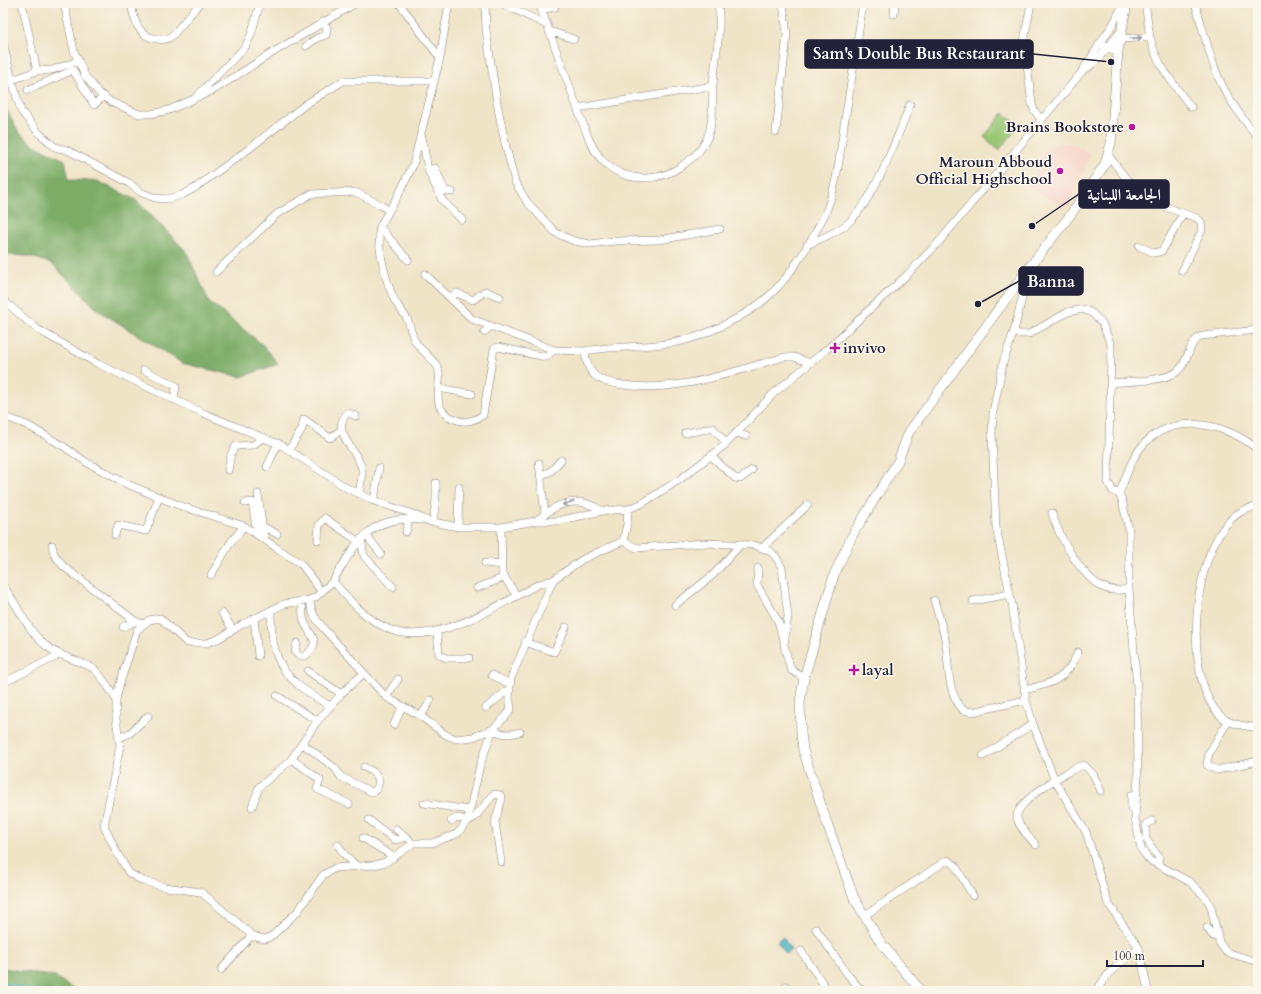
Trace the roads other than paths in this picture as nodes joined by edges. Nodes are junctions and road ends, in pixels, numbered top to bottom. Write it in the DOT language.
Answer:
graph roads {
  1 [pos="22,3"];
  2 [pos="64,3"];
  3 [pos="131,3"];
  4 [pos="200,3"];
  5 [pos="260,3"];
  6 [pos="340,3"];
  7 [pos="356,3"];
  8 [pos="399,3"];
  9 [pos="449,3"];
  10 [pos="485,3"];
  11 [pos="501,3"];
  12 [pos="718,3"];
  13 [pos="783,3"];
  14 [pos="863,3"];
  15 [pos="896,3"];
  16 [pos="1031,3"];
  17 [pos="1124,3"];
  18 [pos="1128,3"];
  19 [pos="1145,3"];
  20 [pos="1195,3"];
  21 [pos="540,7"];
  22 [pos="555,7"];
  23 [pos="344,10"];
  24 [pos="894,14"];
  25 [pos="323,22"];
  26 [pos="1124,26"];
  27 [pos="548,28"];
  28 [pos="1150,37"];
  29 [pos="574,39"];
  30 [pos="1122,39"];
  31 [pos="3,43"];
  32 [pos="306,46"];
  33 [pos="1104,46"];
  34 [pos="1118,51"];
  35 [pos="440,58"];
  36 [pos="78,61"];
  37 [pos="37,71"];
  38 [pos="12,80"];
  39 [pos="434,81"];
  40 [pos="713,86"];
  41 [pos="28,90"];
  42 [pos="104,96"];
  43 [pos="194,99"];
  44 [pos="910,105"];
  45 [pos="1191,107"];
  46 [pos="578,108"];
  47 [pos="1042,121"];
  48 [pos="776,132"];
  49 [pos="421,133"];
  50 [pos="1258,137"];
  51 [pos="1108,155"];
  52 [pos="428,170"];
  53 [pos="452,192"];
  54 [pos="388,211"];
  55 [pos="1183,214"];
  56 [pos="462,220"];
  57 [pos="380,227"];
  58 [pos="720,229"];
  59 [pos="806,246"];
  60 [pos="1139,246"];
  61 [pos="408,260"];
  62 [pos="1182,271"];
  63 [pos="216,272"];
  64 [pos="1025,273"];
  65 [pos="425,274"];
  66 [pos="449,297"];
  67 [pos="500,297"];
  68 [pos="3,300"];
  69 [pos="491,326"];
  70 [pos="1014,330"];
  71 [pos="1258,330"];
  72 [pos="484,332"];
  73 [pos="554,350"];
  74 [pos="585,351"];
  75 [pos="811,363"];
  76 [pos="144,370"];
  77 [pos="1110,383"];
  78 [pos="438,388"];
  79 [pos="472,394"];
  80 [pos="174,400"];
  81 [pos="3,416"];
  82 [pos="356,416"];
  83 [pos="341,430"];
  84 [pos="685,433"];
  85 [pos="736,433"];
  86 [pos="746,436"];
  87 [pos="264,437"];
  88 [pos="278,443"];
  89 [pos="726,443"];
  90 [pos="289,450"];
  91 [pos="1258,450"];
  92 [pos="711,456"];
  93 [pos="561,460"];
  94 [pos="539,463"];
  95 [pos="267,467"];
  96 [pos="380,468"];
  97 [pos="228,470"];
  98 [pos="752,470"];
  99 [pos="540,476"];
  100 [pos="436,482"];
  101 [pos="459,487"];
  102 [pos="258,494"];
  103 [pos="359,494"];
  104 [pos="1119,494"];
  105 [pos="159,497"];
  106 [pos="374,501"];
  107 [pos="245,503"];
  108 [pos="808,506"];
  109 [pos="1258,507"];
  110 [pos="628,509"];
  111 [pos="602,511"];
  112 [pos="1052,513"];
  113 [pos="545,514"];
  114 [pos="409,519"];
  115 [pos="536,521"];
  116 [pos="430,522"];
  117 [pos="244,526"];
  118 [pos="262,526"];
  119 [pos="458,526"];
  120 [pos="501,527"];
  121 [pos="406,532"];
  122 [pos="115,534"];
  123 [pos="257,534"];
  124 [pos="276,534"];
  125 [pos="264,539"];
  126 [pos="362,539"];
  127 [pos="318,540"];
  128 [pos="624,541"];
  129 [pos="741,544"];
  130 [pos="52,545"];
  131 [pos="763,547"];
  132 [pos="381,554"];
  133 [pos="485,564"];
  134 [pos="501,564"];
  135 [pos="758,568"];
  136 [pos="211,575"];
  137 [pos="504,576"];
  138 [pos="554,580"];
  139 [pos="333,581"];
  140 [pos="3,586"];
  141 [pos="393,587"];
  142 [pos="477,588"];
  143 [pos="1129,589"];
  144 [pos="321,591"];
  145 [pos="1010,594"];
  146 [pos="517,596"];
  147 [pos="934,600"];
  148 [pos="306,601"];
  149 [pos="973,601"];
  150 [pos="675,605"];
  151 [pos="270,611"];
  152 [pos="222,613"];
  153 [pos="254,618"];
  154 [pos="135,620"];
  155 [pos="143,624"];
  156 [pos="123,627"];
  157 [pos="566,627"];
  158 [pos="233,630"];
  159 [pos="436,632"];
  160 [pos="297,642"];
  161 [pos="525,642"];
  162 [pos="784,645"];
  163 [pos="1078,652"];
  164 [pos="61,654"];
  165 [pos="258,656"];
  166 [pos="469,658"];
  167 [pos="308,672"];
  168 [pos="364,672"];
  169 [pos="492,675"];
  170 [pos="804,678"];
  171 [pos="398,679"];
  172 [pos="3,683"];
  173 [pos="509,686"];
  174 [pos="1024,690"];
  175 [pos="341,694"];
  176 [pos="277,696"];
  177 [pos="386,698"];
  178 [pos="116,699"];
  179 [pos="431,700"];
  180 [pos="1026,700"];
  181 [pos="330,706"];
  182 [pos="402,707"];
  183 [pos="486,708"];
  184 [pos="148,716"];
  185 [pos="421,716"];
  186 [pos="318,721"];
  187 [pos="1228,721"];
  188 [pos="1033,724"];
  189 [pos="394,725"];
  190 [pos="1258,728"];
  191 [pos="493,729"];
  192 [pos="520,732"];
  193 [pos="119,738"];
  194 [pos="303,744"];
  195 [pos="983,756"];
  196 [pos="292,759"];
  197 [pos="1258,762"];
  198 [pos="364,767"];
  199 [pos="1055,781"];
  200 [pos="1101,791"];
  201 [pos="1137,794"];
  202 [pos="424,803"];
  203 [pos="350,804"];
  204 [pos="252,807"];
  205 [pos="1130,809"];
  206 [pos="470,810"];
  207 [pos="369,820"];
  208 [pos="451,821"];
  209 [pos="467,821"];
  210 [pos="1152,821"];
  211 [pos="396,829"];
  212 [pos="407,837"];
  213 [pos="363,838"];
  214 [pos="414,843"];
  215 [pos="338,845"];
  216 [pos="1036,845"];
  217 [pos="394,857"];
  218 [pos="501,862"];
  219 [pos="1157,865"];
  220 [pos="358,867"];
  221 [pos="973,896"];
  222 [pos="864,916"];
  223 [pos="1207,928"];
  224 [pos="816,929"];
  225 [pos="252,935"];
  226 [pos="1218,937"];
  227 [pos="1140,948"];
  228 [pos="801,951"];
  229 [pos="1258,962"];
  230 [pos="221,970"];
  231 [pos="828,991"];
  232 [pos="862,991"];
  233 [pos="921,991"];
  234 [pos="1096,991"];
  235 [pos="1148,991"];
  1 -- 37 [label="street"];
  2 -- 36 [label="street"];
  3 -- 4 [label="street"];
  5 -- 43 [label="street"];
  6 -- 23 [label="street"];
  7 -- 23 [label="street"];
  8 -- 35 [label="street"];
  9 -- 35 [label="street"];
  10 -- 58 [label="street"];
  11 -- 27 [label="street"];
  12 -- 40 [label="street"];
  13 -- 48 [label="street"];
  14 -- 59 [label="street"];
  15 -- 24 [label="street"];
  16 -- 47 [label="street"];
  17 -- 33 [label="street"];
  18 -- 26 [label="main road"];
  19 -- 28 [label="street"];
  20 -- 50 [label="street"];
  21 -- 22 [label="street"];
  21 -- 27 [label="street"];
  23 -- 25 [label="street"];
  25 -- 32 [label="street"];
  25 -- 43 [label="street"];
  26 -- 30 [label="main road"];
  26 -- 33 [label="street"];
  27 -- 29 [label="street"];
  27 -- 46 [label="street"];
  30 -- 28 [label="street, one-way"];
  28 -- 45 [label="street"];
  30 -- 34 [label="main road"];
  31 -- 38 [label="street"];
  33 -- 34 [label="main road"];
  33 -- 47 [label="street"];
  34 -- 51 [label="main road"];
  35 -- 39 [label="street"];
  36 -- 37 [label="street"];
  36 -- 42 [label="street"];
  37 -- 38 [label="street"];
  38 -- 39 [label="street"];
  39 -- 49 [label="street"];
  40 -- 46 [label="street"];
  40 -- 46 [label="street"];
  41 -- 42 [label="street"];
  42 -- 43 [label="street"];
  44 -- 59 [label="street"];
  47 -- 75 [label="street"];
  49 -- 52 [label="street"];
  49 -- 54 [label="street"];
  51 -- 55 [label="street"];
  51 -- 64 [label="main road"];
  52 -- 53 [label="street"];
  52 -- 56 [label="street"];
  54 -- 57 [label="street"];
  54 -- 63 [label="street"];
  55 -- 60 [label="street"];
  55 -- 62 [label="street"];
  57 -- 61 [label="street"];
  57 -- 78 [label="street"];
  59 -- 74 [label="street"];
  64 -- 70 [label="street"];
  64 -- 170 [label="main road"];
  65 -- 66 [label="street"];
  66 -- 67 [label="street"];
  66 -- 69 [label="street"];
  68 -- 80 [label="street"];
  69 -- 72 [label="street"];
  69 -- 73 [label="street"];
  70 -- 77 [label="street"];
  70 -- 145 [label="street"];
  71 -- 77 [label="street"];
  73 -- 74 [label="street"];
  73 -- 78 [label="street"];
  74 -- 75 [label="street"];
  75 -- 85 [label="street"];
  76 -- 80 [label="street"];
  77 -- 104 [label="street"];
  78 -- 79 [label="street"];
  80 -- 87 [label="street"];
  81 -- 105 [label="street"];
  82 -- 83 [label="street"];
  83 -- 90 [label="street"];
  83 -- 103 [label="street"];
  84 -- 89 [label="street"];
  85 -- 86 [label="street"];
  85 -- 89 [label="street"];
  87 -- 88 [label="street"];
  87 -- 97 [label="street"];
  88 -- 90 [label="street"];
  88 -- 95 [label="street"];
  89 -- 92 [label="street"];
  90 -- 103 [label="street"];
  91 -- 104 [label="street"];
  92 -- 98 [label="street"];
  92 -- 110 [label="street"];
  93 -- 99 [label="street"];
  94 -- 99 [label="street"];
  96 -- 106 [label="street"];
  99 -- 113 [label="street"];
  100 -- 116 [label="street"];
  101 -- 119 [label="street"];
  102 -- 118 [label="street"];
  103 -- 106 [label="street"];
  104 -- 143 [label="street"];
  105 -- 117 [label="street"];
  105 -- 122 [label="street"];
  106 -- 116 [label="street"];
  107 -- 123 [label="street"];
  108 -- 131 [label="street"];
  109 -- 187 [label="street"];
  110 -- 111 [label="street"];
  110 -- 128 [label="street"];
  111 -- 113 [label="street, one-way"];
  111 -- 115 [label="street"];
  112 -- 143 [label="street"];
  113 -- 115 [label="street"];
  114 -- 116 [label="street"];
  114 -- 121 [label="street"];
  114 -- 126 [label="street"];
  115 -- 120 [label="street"];
  116 -- 119 [label="street"];
  117 -- 123 [label="street"];
  117 -- 136 [label="street"];
  118 -- 124 [label="street"];
  118 -- 125 [label="street"];
  119 -- 120 [label="street"];
  120 -- 134 [label="street"];
  123 -- 125 [label="street"];
  125 -- 144 [label="street"];
  126 -- 127 [label="street"];
  126 -- 132 [label="street"];
  126 -- 139 [label="street"];
  126 -- 141 [label="street"];
  128 -- 129 [label="street"];
  128 -- 138 [label="street"];
  129 -- 131 [label="street"];
  129 -- 150 [label="street"];
  130 -- 154 [label="street"];
  131 -- 162 [label="street"];
  133 -- 134 [label="street"];
  134 -- 137 [label="street"];
  135 -- 162 [label="street"];
  137 -- 142 [label="street"];
  137 -- 146 [label="street"];
  138 -- 146 [label="street"];
  138 -- 161 [label="street"];
  139 -- 144 [label="street"];
  139 -- 159 [label="street"];
  140 -- 164 [label="street"];
  143 -- 201 [label="street"];
  144 -- 148 [label="street"];
  145 -- 149 [label="street"];
  145 -- 174 [label="street"];
  146 -- 159 [label="street"];
  147 -- 180 [label="street"];
  148 -- 151 [label="street"];
  148 -- 160 [label="street"];
  148 -- 168 [label="street"];
  151 -- 153 [label="street"];
  151 -- 181 [label="street"];
  152 -- 158 [label="street"];
  153 -- 158 [label="street"];
  153 -- 165 [label="street"];
  154 -- 155 [label="street"];
  154 -- 156 [label="street"];
  155 -- 158 [label="street"];
  155 -- 178 [label="street"];
  157 -- 161 [label="street"];
  159 -- 166 [label="street"];
  161 -- 173 [label="street"];
  162 -- 170 [label="street"];
  163 -- 174 [label="street"];
  164 -- 172 [label="street"];
  164 -- 178 [label="street"];
  167 -- 175 [label="street"];
  168 -- 175 [label="street"];
  168 -- 177 [label="street"];
  169 -- 173 [label="street"];
  170 -- 222 [label="main road"];
  171 -- 177 [label="street"];
  173 -- 183 [label="street"];
  173 -- 191 [label="street"];
  174 -- 180 [label="street"];
  175 -- 181 [label="street"];
  176 -- 186 [label="street"];
  177 -- 182 [label="street"];
  178 -- 193 [label="street"];
  179 -- 185 [label="street"];
  180 -- 188 [label="street"];
  181 -- 186 [label="street"];
  182 -- 185 [label="street"];
  182 -- 189 [label="street"];
  184 -- 193 [label="street"];
  185 -- 191 [label="street"];
  186 -- 194 [label="street"];
  187 -- 190 [label="street"];
  187 -- 197 [label="street"];
  188 -- 195 [label="street"];
  188 -- 199 [label="street"];
  191 -- 192 [label="street"];
  191 -- 206 [label="street"];
  193 -- 225 [label="street"];
  194 -- 196 [label="street"];
  194 -- 198 [label="street"];
  196 -- 203 [label="street"];
  196 -- 204 [label="street"];
  199 -- 200 [label="street"];
  199 -- 216 [label="street"];
  199 -- 227 [label="street"];
  201 -- 205 [label="street"];
  201 -- 219 [label="street"];
  202 -- 206 [label="street"];
  206 -- 209 [label="street"];
  207 -- 212 [label="street"];
  208 -- 209 [label="street"];
  209 -- 214 [label="street"];
  209 -- 218 [label="street"];
  210 -- 219 [label="street"];
  211 -- 212 [label="street"];
  212 -- 214 [label="street"];
  213 -- 217 [label="street"];
  214 -- 217 [label="street"];
  215 -- 220 [label="street"];
  217 -- 220 [label="street"];
  219 -- 226 [label="street"];
  220 -- 225 [label="street"];
  221 -- 222 [label="street"];
  222 -- 233 [label="main road"];
  223 -- 226 [label="street"];
  224 -- 232 [label="street"];
  225 -- 230 [label="street"];
  226 -- 229 [label="street"];
  227 -- 234 [label="street"];
  227 -- 235 [label="street"];
  228 -- 231 [label="street"];
}
